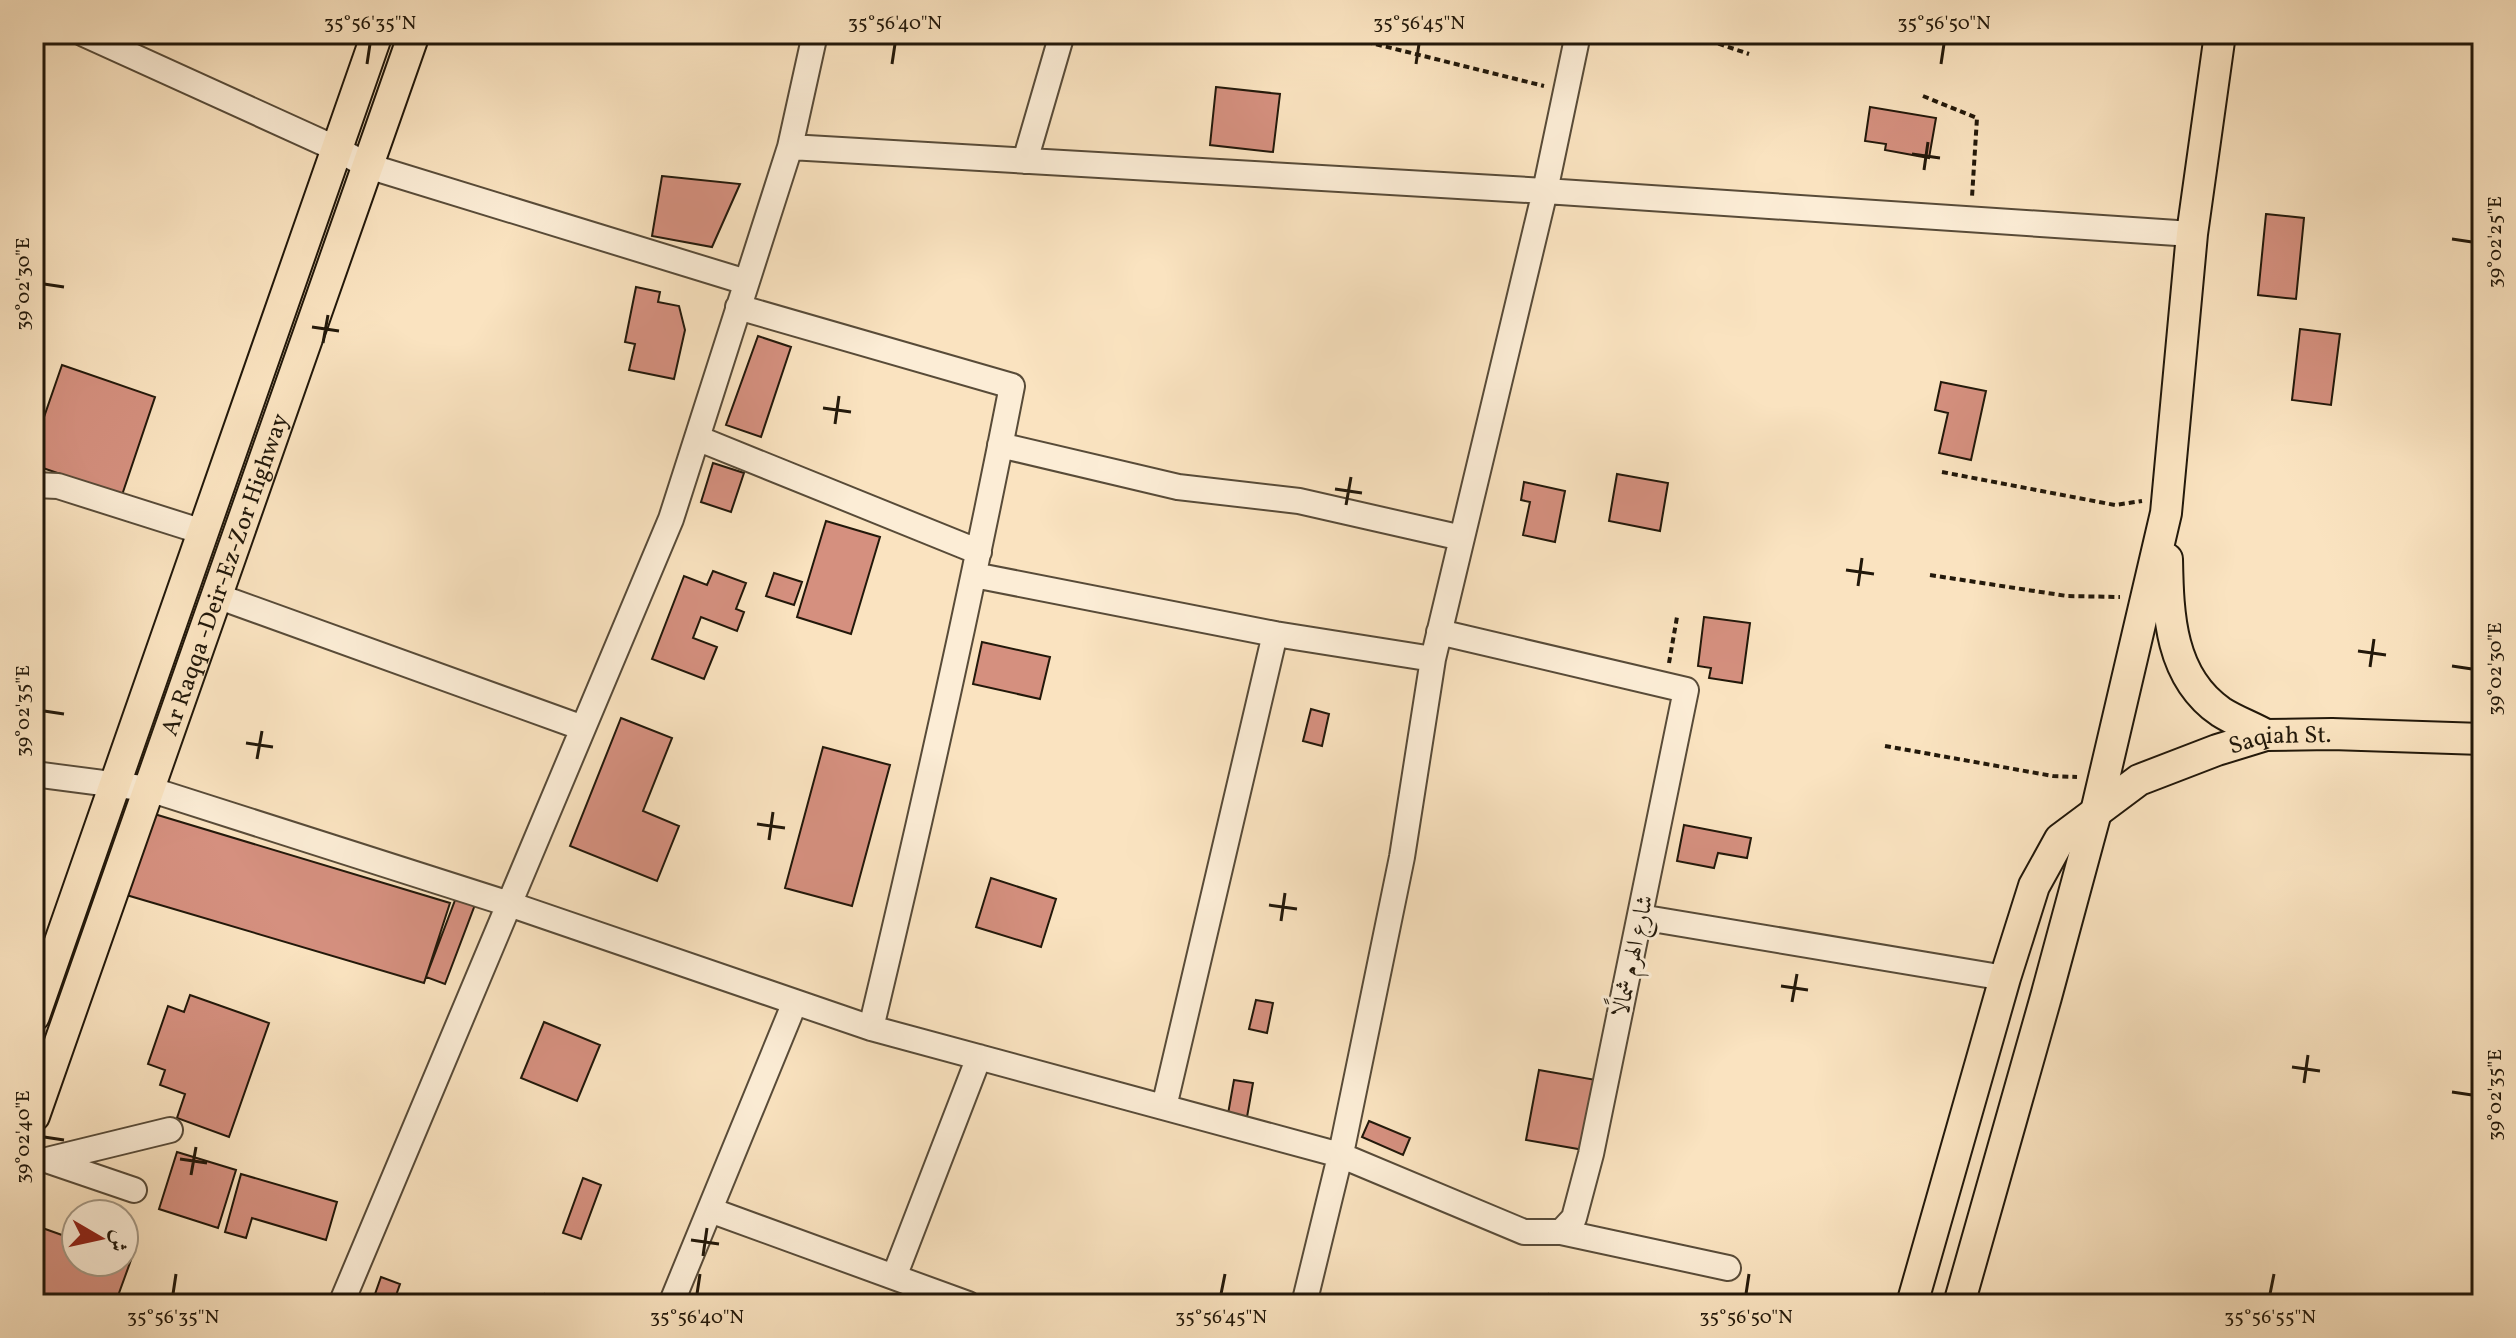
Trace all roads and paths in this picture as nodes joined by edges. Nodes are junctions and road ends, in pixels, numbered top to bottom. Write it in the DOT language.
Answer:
graph roads {
  1 [pos="84,34"];
  2 [pos="377,34"];
  3 [pos="414,34"];
  4 [pos="815,34"];
  5 [pos="1062,34"];
  6 [pos="1578,34"];
  7 [pos="1690,34"];
  8 [pos="2220,34"];
  9 [pos="1347,37"];
  10 [pos="1749,54"];
  11 [pos="1566,92"];
  12 [pos="1923,96"];
  13 [pos="790,147"];
  14 [pos="337,149"];
  15 [pos="1025,161"];
  16 [pos="368,166"];
  17 [pos="1545,191"];
  18 [pos="1971,220"];
  19 [pos="2192,234"];
  20 [pos="746,282"];
  21 [pos="738,307"];
  22 [pos="697,438"];
  23 [pos="1000,445"];
  24 [pos="1942,472"];
  25 [pos="34,485"];
  26 [pos="2167,505"];
  27 [pos="203,532"];
  28 [pos="1462,538"];
  29 [pos="977,563"];
  30 [pos="1930,575"];
  31 [pos="217,596"];
  32 [pos="2146,598"];
  33 [pos="1677,617"];
  34 [pos="1439,632"];
  35 [pos="1275,634"];
  36 [pos="1433,659"];
  37 [pos="1666,686"];
  38 [pos="583,728"];
  39 [pos="2266,735"];
  40 [pos="2482,739"];
  41 [pos="1885,746"];
  42 [pos="34,774"];
  43 [pos="2104,778"];
  44 [pos="115,784"];
  45 [pos="149,789"];
  46 [pos="2096,812"];
  47 [pos="509,904"];
  48 [pos="1640,917"];
  49 [pos="2005,978"];
  50 [pos="795,1002"];
  51 [pos="34,1016"];
  52 [pos="871,1028"];
  53 [pos="979,1057"];
  54 [pos="1164,1107"];
  55 [pos="34,1116"];
  56 [pos="170,1130"];
  57 [pos="1340,1155"];
  58 [pos="40,1158"];
  59 [pos="134,1190"];
  60 [pos="710,1210"];
  61 [pos="1561,1232"];
  62 [pos="1728,1268"];
  63 [pos="894,1277"];
  64 [pos="341,1304"];
  65 [pos="671,1304"];
  66 [pos="968,1304"];
  67 [pos="1304,1304"];
  68 [pos="1912,1304"];
  69 [pos="1959,1304"];
  1 -- 14 [label="street"];
  2 -- 14 [label="main road, Ar Raqqa -Deir-Ez-Zor Highway"];
  3 -- 16 [label="main road, Ar Raqqa -Deir-Ez-Zor Highway"];
  4 -- 13 [label="street"];
  5 -- 15 [label="street"];
  6 -- 11 [label="street"];
  7 -- 10 [label="path"];
  8 -- 19 [label="main road"];
  9 -- 11 [label="path"];
  11 -- 17 [label="street"];
  12 -- 18 [label="path"];
  13 -- 15 [label="street"];
  13 -- 20 [label="street"];
  14 -- 16 [label="street"];
  14 -- 27 [label="main road, Ar Raqqa -Deir-Ez-Zor Highway"];
  15 -- 17 [label="street"];
  16 -- 20 [label="street"];
  16 -- 31 [label="main road, Ar Raqqa -Deir-Ez-Zor Highway"];
  17 -- 18 [label="street"];
  17 -- 28 [label="street"];
  18 -- 19 [label="street"];
  19 -- 26 [label="main road"];
  20 -- 21 [label="street"];
  21 -- 22 [label="street"];
  21 -- 23 [label="street"];
  22 -- 29 [label="street"];
  22 -- 38 [label="street"];
  23 -- 28 [label="street"];
  23 -- 29 [label="street"];
  24 -- 26 [label="path"];
  25 -- 27 [label="street"];
  26 -- 32 [label="main road"];
  26 -- 39 [label="main road"];
  27 -- 44 [label="main road, Ar Raqqa -Deir-Ez-Zor Highway"];
  28 -- 34 [label="street"];
  29 -- 35 [label="street"];
  29 -- 52 [label="street"];
  30 -- 32 [label="path"];
  31 -- 38 [label="street"];
  31 -- 45 [label="main road, Ar Raqqa -Deir-Ez-Zor Highway"];
  32 -- 43 [label="main road"];
  33 -- 37 [label="path"];
  34 -- 36 [label="street"];
  34 -- 37 [label="street"];
  35 -- 36 [label="street"];
  35 -- 54 [label="street"];
  36 -- 57 [label="street"];
  37 -- 48 [label="street, شارع الهرم شمالًا"];
  38 -- 47 [label="street"];
  39 -- 40 [label="main road, Saqiah St."];
  39 -- 46 [label="main road, Saqiah St."];
  41 -- 43 [label="path"];
  42 -- 44 [label="street"];
  43 -- 46 [label="main road"];
  44 -- 45 [label="street"];
  44 -- 51 [label="main road, Ar Raqqa -Deir-Ez-Zor Highway"];
  45 -- 47 [label="street"];
  45 -- 55 [label="main road, Ar Raqqa -Deir-Ez-Zor Highway"];
  46 -- 49 [label="main road, Saqiah St."];
  46 -- 69 [label="main road"];
  47 -- 50 [label="street"];
  47 -- 64 [label="street"];
  48 -- 49 [label="street"];
  48 -- 61 [label="street, شارع الهرم شمالًا"];
  49 -- 68 [label="main road, Saqiah St."];
  50 -- 52 [label="street"];
  50 -- 60 [label="street"];
  52 -- 53 [label="street"];
  53 -- 54 [label="street"];
  53 -- 63 [label="street"];
  54 -- 57 [label="street"];
  56 -- 58 [label="street"];
  57 -- 61 [label="street"];
  57 -- 67 [label="street"];
  58 -- 59 [label="street"];
  60 -- 63 [label="street"];
  60 -- 65 [label="street"];
  61 -- 62 [label="street"];
  63 -- 66 [label="street"];
}
